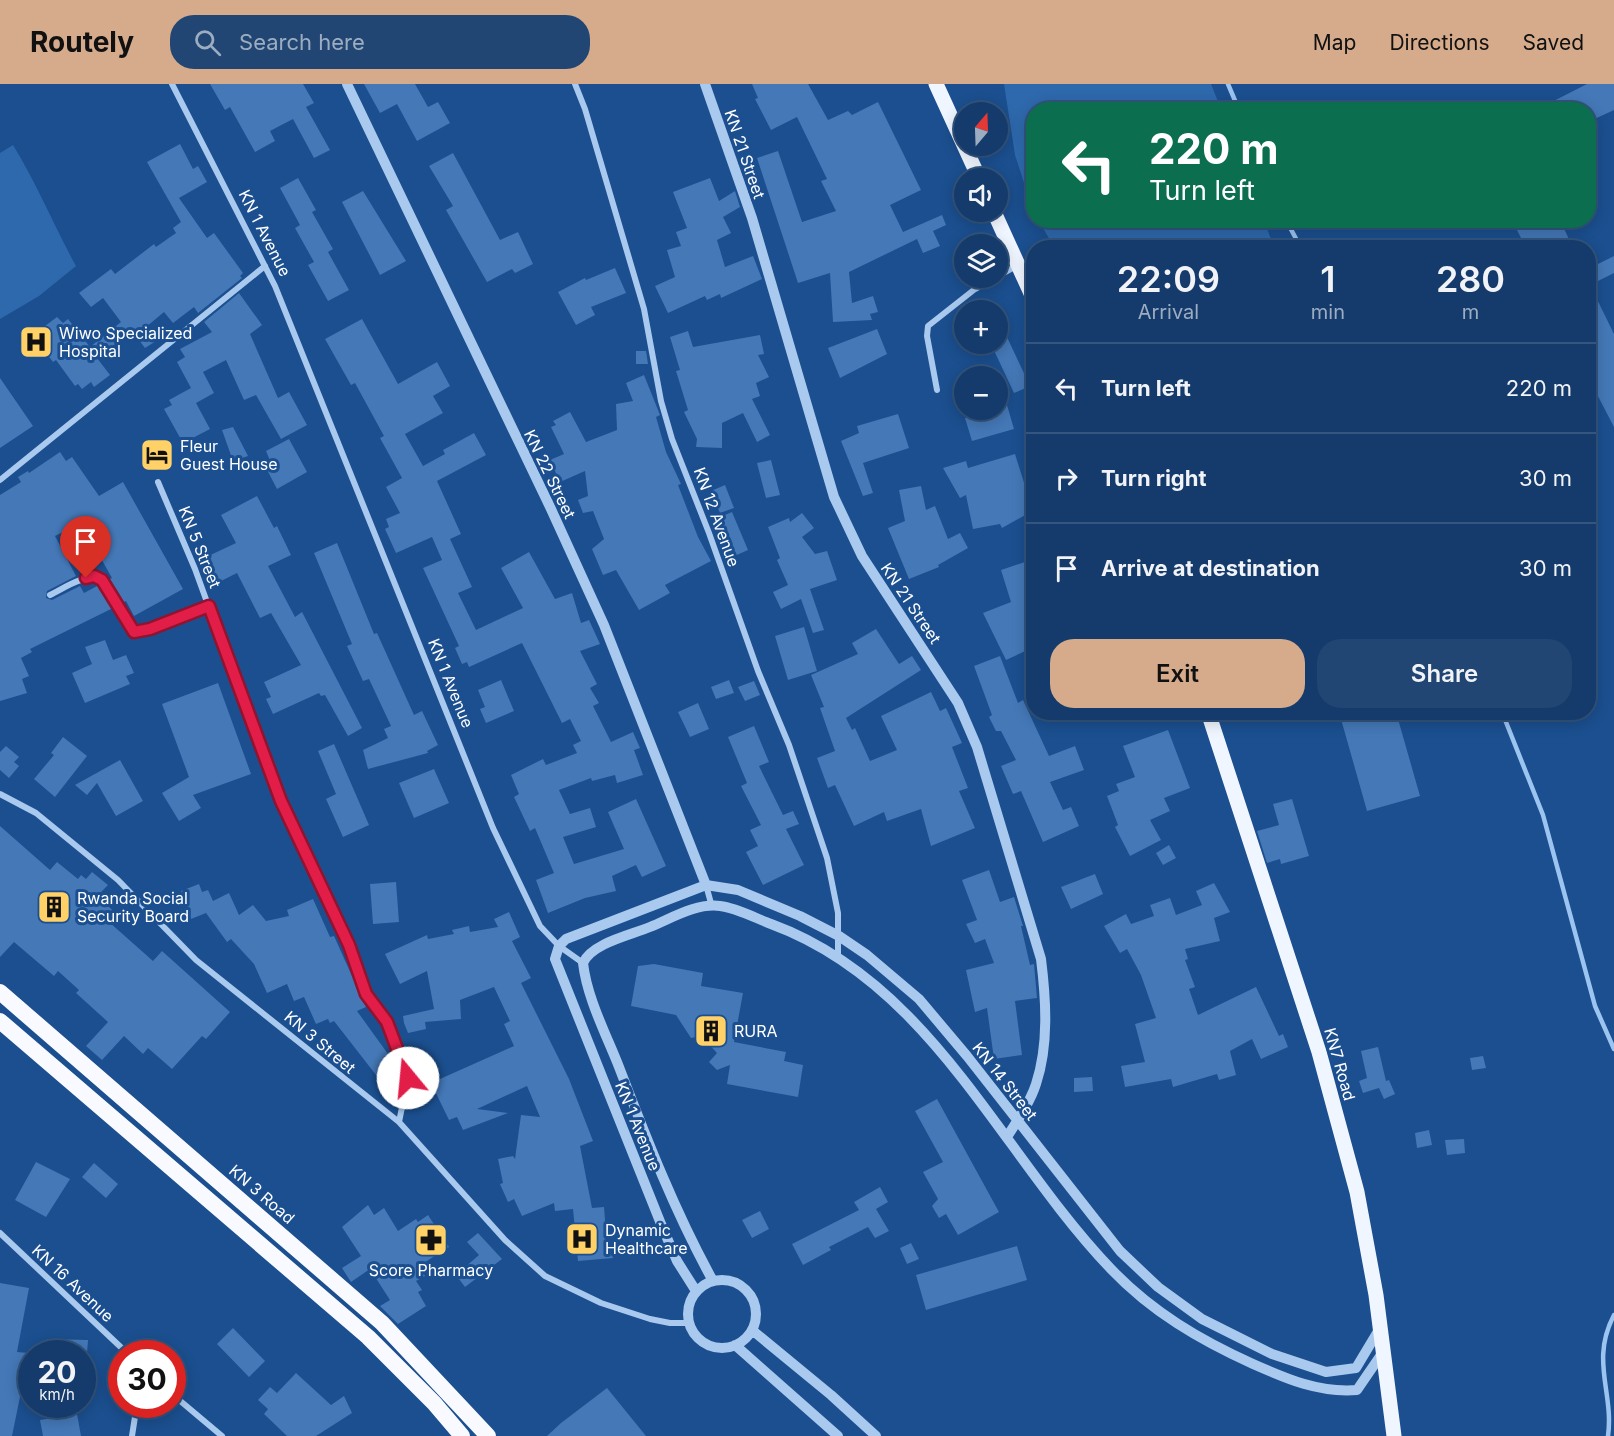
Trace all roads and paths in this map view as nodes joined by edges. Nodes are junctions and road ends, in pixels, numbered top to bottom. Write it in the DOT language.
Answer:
graph roads {
  1 [pos="172,84"];
  2 [pos="347,84"];
  3 [pos="575,84"];
  4 [pos="705,84"];
  5 [pos="936,84"];
  6 [pos="974,168"];
  7 [pos="999,222"];
  8 [pos="1018,265"];
  9 [pos="265,266"];
  10 [pos="1008,271"];
  11 [pos="1026,282"];
  12 [pos="977,288"];
  13 [pos="937,390"];
  14 [pos="0,480"];
  15 [pos="158,482"];
  16 [pos="50,595"];
  17 [pos="209,606"];
  18 [pos="1211,720"];
  19 [pos="0,794"];
  20 [pos="706,885"];
  21 [pos="712,907"];
  22 [pos="839,936"];
  23 [pos="559,946"];
  24 [pos="838,956"];
  25 [pos="583,963"];
  26 [pos="0,992"];
  27 [pos="0,1021"];
  28 [pos="1017,1121"];
  29 [pos="399,1122"];
  30 [pos="1007,1137"];
  31 [pos="0,1233"];
  32 [pos="713,1281"];
  33 [pos="696,1291"];
  34 [pos="689,1323"];
  35 [pos="1380,1329"];
  36 [pos="752,1330"];
  37 [pos="114,1340"];
  38 [pos="735,1345"];
  39 [pos="1383,1352"];
  40 [pos="186,1406"];
  41 [pos="135,1418"];
  42 [pos="132,1436"];
  43 [pos="222,1436"];
  44 [pos="462,1436"];
  45 [pos="489,1436"];
  46 [pos="838,1436"];
  47 [pos="876,1436"];
  48 [pos="1394,1436"];
  1 -- 9 [label="street, KN 1 Avenue"];
  2 -- 20 [label="street, KN 22 Street"];
  3 -- 22 [label="street, KN 12 Avenue"];
  4 -- 28 [label="street, KN 21 Street"];
  5 -- 6 [label="main road"];
  7 -- 8 [label="main road"];
  8 -- 10 [label="street"];
  8 -- 11 [label="main road"];
  9 -- 14 [label="street"];
  9 -- 23 [label="street, KN 1 Avenue"];
  12 -- 13 [label="street"];
  15 -- 17 [label="street, KN 5 Street"];
  16 -- 17 [label="street"];
  17 -- 29 [label="street, KN 5 Street"];
  18 -- 35 [label="main road, KN7 Road"];
  19 -- 29 [label="street, KN 3 Street"];
  20 -- 21 [label="street"];
  20 -- 22 [label="street, KN 14 Street"];
  20 -- 23 [label="street, KN 14 Street"];
  21 -- 24 [label="street, KN 14 Street"];
  21 -- 25 [label="street, KN 14 Street"];
  22 -- 24 [label="street, KN 12 Avenue"];
  22 -- 28 [label="street, KN 14 Street"];
  23 -- 25 [label="street"];
  23 -- 33 [label="street, KN 1 Avenue"];
  24 -- 30 [label="street, KN 14 Street"];
  25 -- 32 [label="street, KN 1 Avenue"];
  26 -- 45 [label="highway, KN 3 Road"];
  27 -- 44 [label="highway"];
  28 -- 30 [label="street, KN 21 Street"];
  28 -- 35 [label="street, KN 14 Street"];
  29 -- 34 [label="street, KN 3 Street"];
  30 -- 39 [label="street, KN 14 Street"];
  31 -- 37 [label="street, KN 16 Avenue"];
  32 -- 33 [label="street"];
  32 -- 36 [label="street"];
  33 -- 34 [label="street"];
  34 -- 38 [label="street"];
  35 -- 39 [label="main road, KN7 Road"];
  36 -- 38 [label="street"];
  36 -- 47 [label="street"];
  38 -- 46 [label="street"];
  39 -- 48 [label="main road, KN7 Road"];
  40 -- 43 [label="street"];
  41 -- 42 [label="street"];
}
